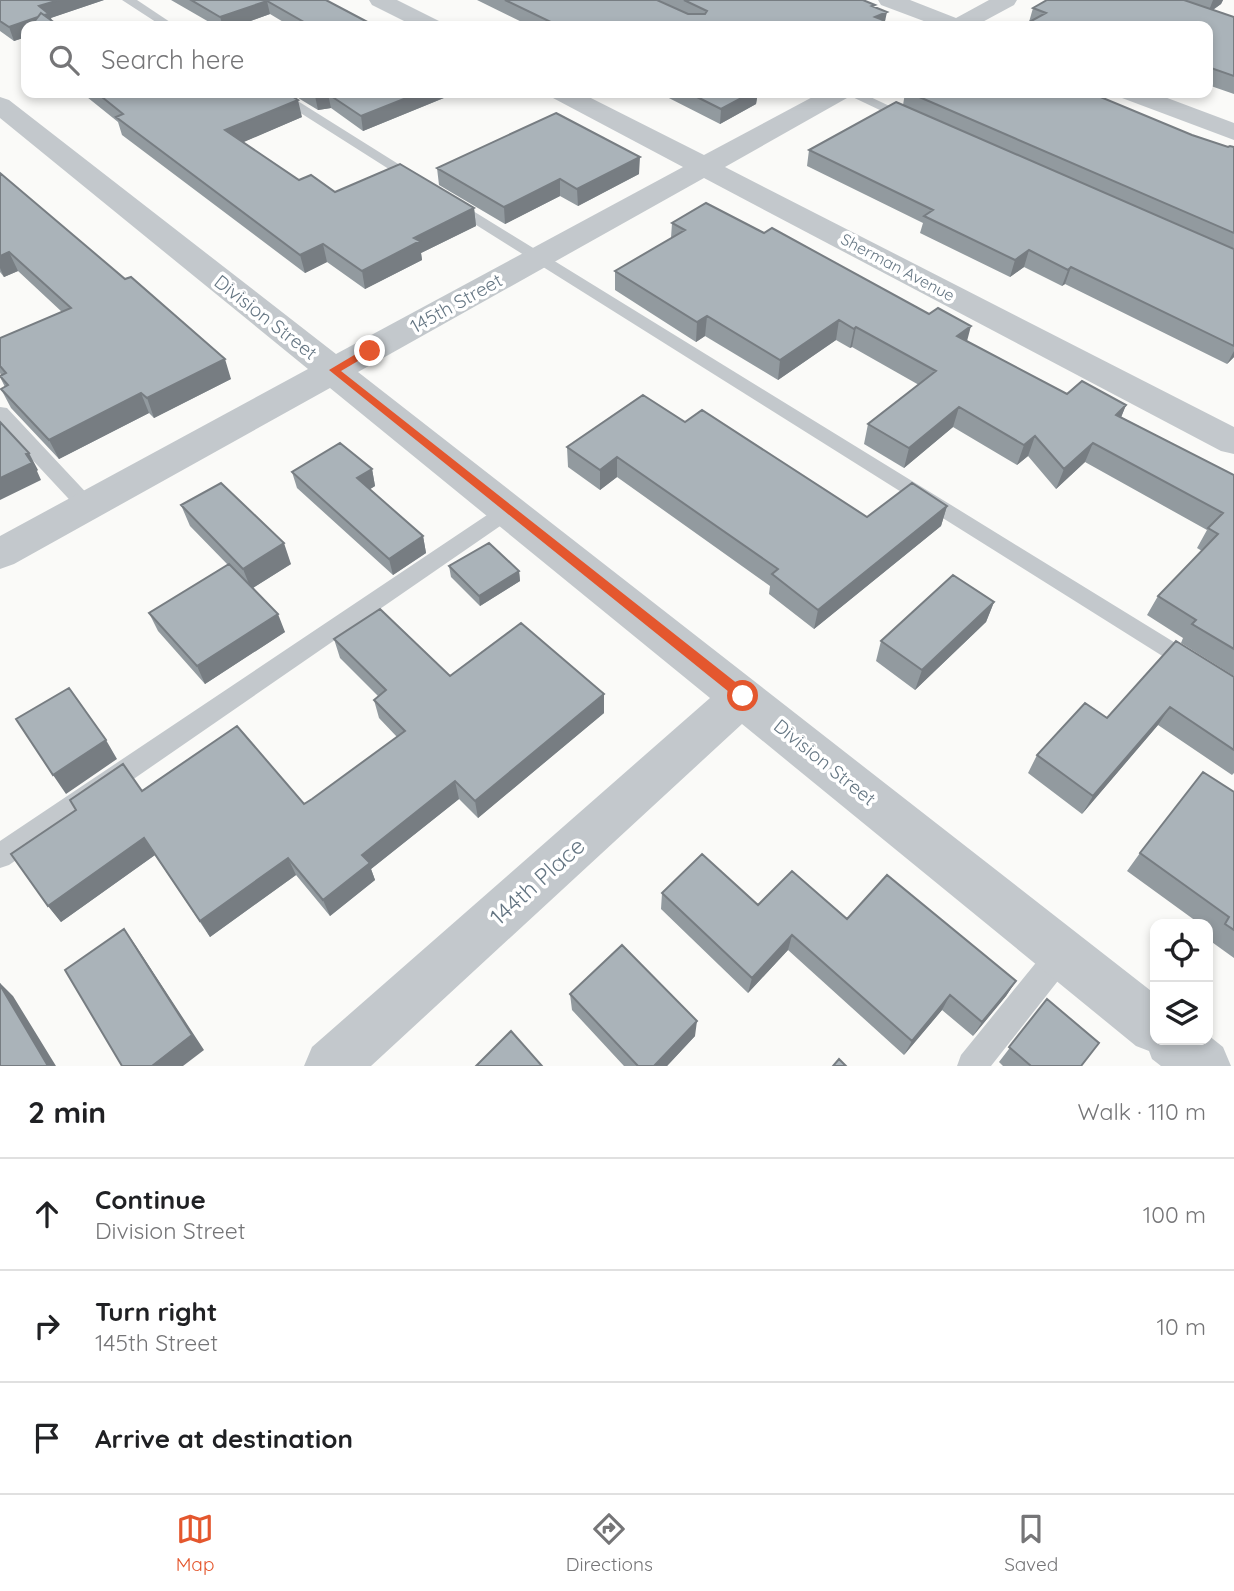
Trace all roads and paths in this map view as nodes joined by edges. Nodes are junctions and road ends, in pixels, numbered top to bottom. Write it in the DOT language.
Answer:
graph roads {
  1 [pos="128,0"];
  2 [pos="380,0"];
  3 [pos="888,0"];
  4 [pos="1006,0"];
  5 [pos="162,21"];
  6 [pos="421,21"];
  7 [pos="945,21"];
  8 [pos="967,21"];
  9 [pos="284,98"];
  10 [pos="572,98"];
  11 [pos="829,98"];
  12 [pos="862,98"];
  13 [pos="1144,98"];
  14 [pos="0,105"];
  15 [pos="928,127"];
  16 [pos="1234,132"];
  17 [pos="708,167"];
  18 [pos="539,257"];
  19 [pos="334,370"];
  20 [pos="0,413"];
  21 [pos="1234,442"];
  22 [pos="87,506"];
  23 [pos="509,510"];
  24 [pos="0,554"];
  25 [pos="1234,691"];
  26 [pos="743,696"];
  27 [pos="0,856"];
  28 [pos="1062,953"];
  29 [pos="1150,1023"];
  30 [pos="1177,1045"];
  31 [pos="331,1066"];
  32 [pos="972,1066"];
  33 [pos="1204,1066"];
  1 -- 5 [label="lane"];
  2 -- 6 [label="street"];
  3 -- 7 [label="street"];
  4 -- 8 [label="street"];
  9 -- 18 [label="lane"];
  10 -- 17 [label="street, Sherman Avenue"];
  11 -- 17 [label="street, 145th Street"];
  12 -- 15 [label="lane"];
  13 -- 16 [label="street"];
  14 -- 19 [label="street, Division Street"];
  17 -- 18 [label="street, 145th Street"];
  17 -- 21 [label="street, Sherman Avenue"];
  18 -- 19 [label="street, 145th Street"];
  18 -- 25 [label="lane"];
  19 -- 22 [label="street, 145th Street"];
  19 -- 23 [label="street, Division Street"];
  20 -- 22 [label="lane"];
  22 -- 24 [label="street, 145th Street"];
  23 -- 26 [label="street, Division Street"];
  23 -- 27 [label="lane"];
  26 -- 28 [label="street, Division Street"];
  26 -- 31 [label="street, 144th Place"];
  28 -- 29 [label="street, Division Street"];
  28 -- 32 [label="lane"];
  30 -- 33 [label="street"];
}
